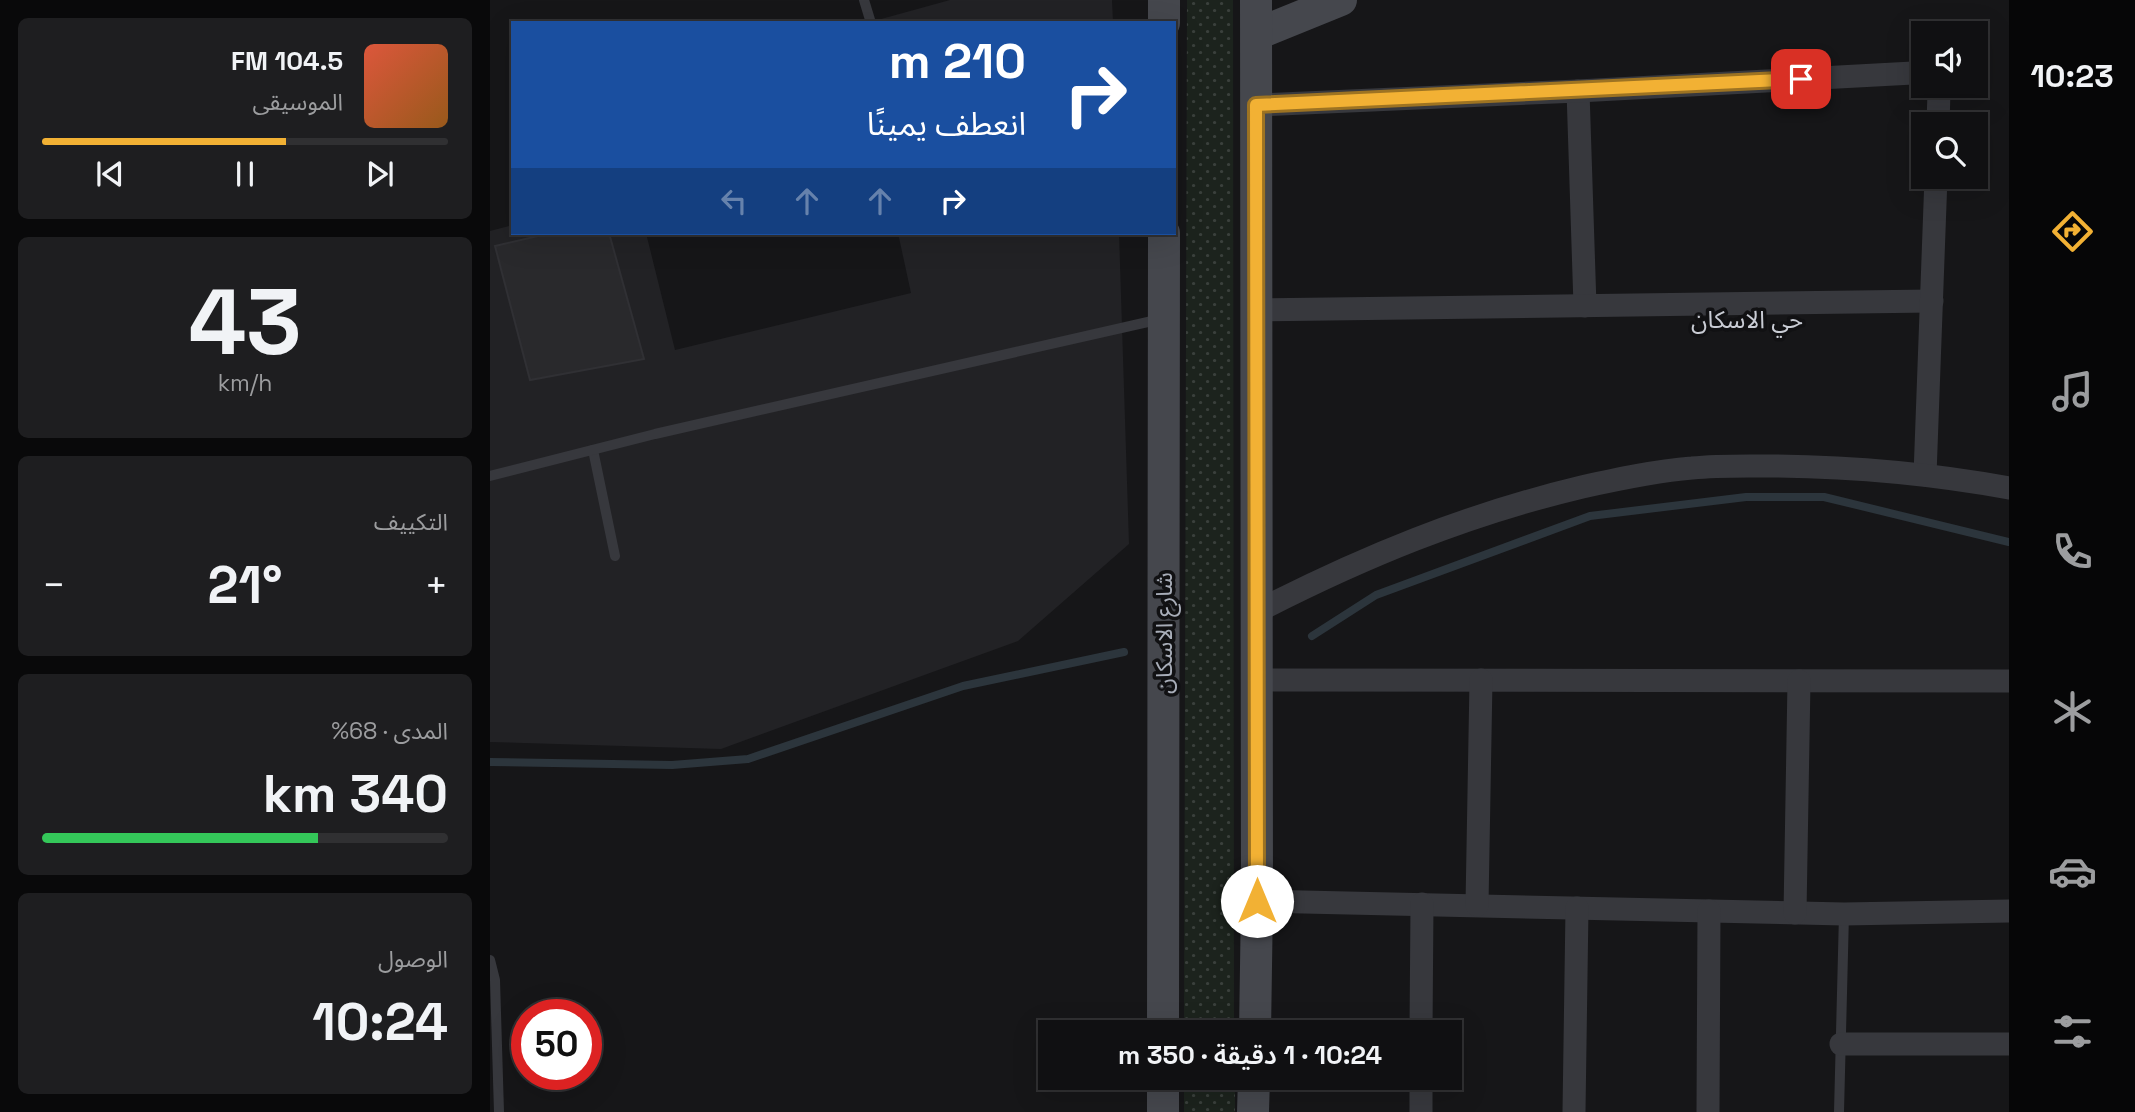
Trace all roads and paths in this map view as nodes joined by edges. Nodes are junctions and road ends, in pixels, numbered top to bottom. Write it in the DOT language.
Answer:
graph roads {
  1 [pos="864,0"];
  2 [pos="1164,0"];
  3 [pos="1256,0"];
  4 [pos="1341,0"];
  5 [pos="870,21"];
  6 [pos="1164,21"];
  7 [pos="1257,34"];
  8 [pos="1911,73"];
  9 [pos="1578,91"];
  10 [pos="1256,105"];
  11 [pos="1936,189"];
  12 [pos="1164,235"];
  13 [pos="1932,301"];
  14 [pos="1585,306"];
  15 [pos="1257,310"];
  16 [pos="1164,319"];
  17 [pos="593,450"];
  18 [pos="1925,475"];
  19 [pos="490,476"];
  20 [pos="2009,488"];
  21 [pos="615,556"];
  22 [pos="1256,612"];
  23 [pos="1257,680"];
  24 [pos="1481,680"];
  25 [pos="1799,681"];
  26 [pos="2009,681"];
  27 [pos="1257,901"];
  28 [pos="1422,904"];
  29 [pos="1477,905"];
  30 [pos="1577,908"];
  31 [pos="1709,911"];
  32 [pos="2009,911"];
  33 [pos="1795,913"];
  34 [pos="1844,914"];
  35 [pos="490,960"];
  36 [pos="1163,1020"];
  37 [pos="1255,1020"];
  38 [pos="1421,1020"];
  39 [pos="1841,1044"];
  40 [pos="2009,1044"];
  41 [pos="1163,1090"];
  42 [pos="1254,1090"];
  43 [pos="1421,1090"];
  44 [pos="499,1112"];
  45 [pos="1163,1112"];
  46 [pos="1253,1112"];
  47 [pos="1421,1112"];
  48 [pos="1574,1112"];
  49 [pos="1708,1112"];
  50 [pos="1839,1112"];
  1 -- 5 [label="lane"];
  2 -- 6 [label="main road"];
  3 -- 7 [label="main road"];
  4 -- 7 [label="main road"];
  7 -- 10 [label="main road"];
  8 -- 9 [label="street"];
  9 -- 10 [label="street"];
  9 -- 14 [label="street"];
  10 -- 15 [label="main road"];
  11 -- 13 [label="street"];
  12 -- 16 [label="main road, شارع الاسكان"];
  13 -- 14 [label="street"];
  13 -- 18 [label="street"];
  14 -- 15 [label="street"];
  15 -- 22 [label="main road"];
  16 -- 17 [label="lane"];
  16 -- 36 [label="main road, شارع الاسكان"];
  17 -- 19 [label="lane"];
  17 -- 21 [label="lane"];
  18 -- 20 [label="street"];
  18 -- 22 [label="street"];
  22 -- 23 [label="main road"];
  23 -- 24 [label="street"];
  23 -- 27 [label="main road"];
  24 -- 25 [label="street"];
  24 -- 29 [label="street"];
  25 -- 26 [label="street"];
  25 -- 33 [label="street"];
  27 -- 28 [label="street"];
  27 -- 37 [label="main road"];
  28 -- 29 [label="street"];
  28 -- 38 [label="street"];
  29 -- 30 [label="street"];
  30 -- 31 [label="street"];
  30 -- 48 [label="street"];
  31 -- 33 [label="street"];
  31 -- 49 [label="street"];
  32 -- 34 [label="street"];
  33 -- 34 [label="street"];
  34 -- 39 [label="lane"];
  35 -- 44 [label="lane"];
  39 -- 40 [label="street"];
  39 -- 50 [label="lane"];
  41 -- 45 [label="main road"];
  42 -- 46 [label="main road"];
  43 -- 47 [label="street"];
}
